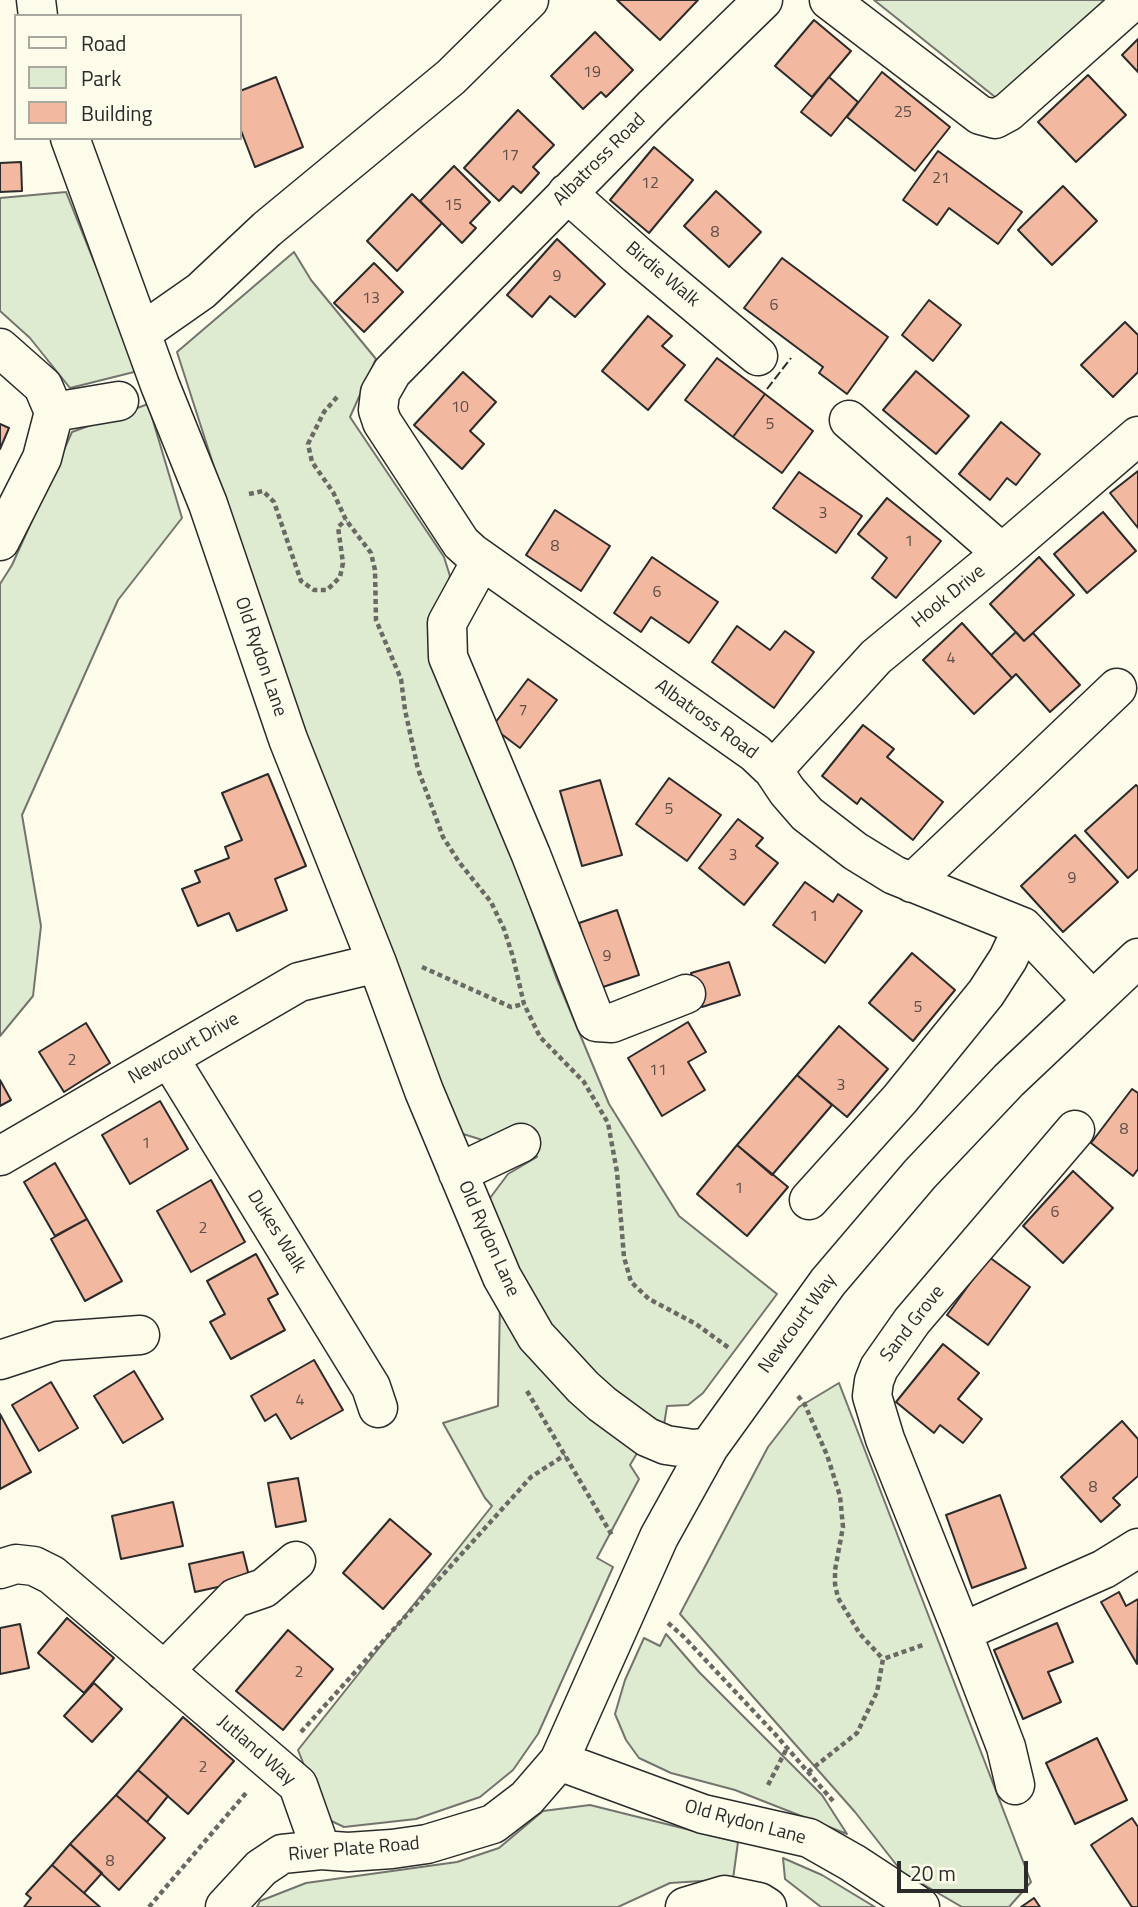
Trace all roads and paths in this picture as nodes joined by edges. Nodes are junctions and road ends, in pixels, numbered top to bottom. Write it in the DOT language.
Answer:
graph roads {
  1 [pos="529,0"];
  2 [pos="763,0"];
  3 [pos="829,0"];
  4 [pos="1135,0"];
  5 [pos="71,140"];
  6 [pos="567,193"];
  7 [pos="141,333"];
  8 [pos="0,348"];
  9 [pos="758,356"];
  10 [pos="339,393"];
  11 [pos="119,401"];
  12 [pos="54,412"];
  13 [pos="849,420"];
  14 [pos="1138,436"];
  15 [pos="208,504"];
  16 [pos="346,520"];
  17 [pos="0,541"];
  18 [pos="1002,553"];
  19 [pos="481,561"];
  20 [pos="1117,688"];
  21 [pos="773,770"];
  22 [pos="912,883"];
  23 [pos="1023,927"];
  24 [pos="1138,958"];
  25 [pos="377,962"];
  26 [pos="686,994"];
  27 [pos="1092,1000"];
  28 [pos="524,1004"];
  29 [pos="169,1058"];
  30 [pos="1075,1130"];
  31 [pos="522,1143"];
  32 [pos="0,1156"];
  33 [pos="458,1173"];
  34 [pos="809,1200"];
  35 [pos="140,1335"];
  36 [pos="730,1348"];
  37 [pos="0,1360"];
  38 [pos="793,1390"];
  39 [pos="378,1408"];
  40 [pos="709,1447"];
  41 [pos="565,1455"];
  42 [pos="1138,1548"];
  43 [pos="296,1561"];
  44 [pos="0,1569"];
  45 [pos="962,1632"];
  46 [pos="883,1659"];
  47 [pos="164,1671"];
  48 [pos="559,1761"];
  49 [pos="272,1763"];
  50 [pos="808,1772"];
  51 [pos="1015,1785"];
  52 [pos="321,1850"];
  53 [pos="149,1907"];
  54 [pos="225,1907"];
  55 [pos="685,1907"];
  56 [pos="766,1907"];
  57 [pos="920,1907"];
  1 -- 7 [label="street"];
  2 -- 6 [label="street, Albatross Road"];
  3 -- 4 [label="street"];
  5 -- 7 [label="street, Old Rydon Lane"];
  6 -- 9 [label="street, Birdie Walk"];
  6 -- 19 [label="street, Albatross Road"];
  7 -- 15 [label="street, Old Rydon Lane"];
  8 -- 12 [label="street"];
  10 -- 16 [label="path"];
  11 -- 12 [label="street"];
  12 -- 17 [label="street"];
  13 -- 18 [label="street"];
  14 -- 18 [label="street, Hook Drive"];
  15 -- 16 [label="path"];
  15 -- 25 [label="street, Old Rydon Lane"];
  16 -- 28 [label="path"];
  18 -- 21 [label="street, Hook Drive"];
  19 -- 21 [label="street, Albatross Road"];
  19 -- 26 [label="street"];
  20 -- 22 [label="street"];
  21 -- 22 [label="street, Albatross Road"];
  22 -- 23 [label="street, Albatross Road"];
  23 -- 27 [label="street, Albatross Road"];
  23 -- 34 [label="street"];
  24 -- 27 [label="street, Newcourt Way"];
  25 -- 28 [label="path"];
  25 -- 29 [label="street, Newcourt Drive"];
  25 -- 33 [label="street, Old Rydon Lane"];
  27 -- 40 [label="street, Newcourt Way"];
  28 -- 36 [label="path"];
  29 -- 32 [label="street, Newcourt Drive"];
  29 -- 39 [label="street, Dukes Walk"];
  30 -- 45 [label="street, Sand Grove"];
  31 -- 33 [label="street, Old Rydon Lane"];
  33 -- 40 [label="street, Old Rydon Lane"];
  35 -- 37 [label="street"];
  38 -- 46 [label="path"];
  40 -- 48 [label="street, Newcourt Way"];
  41 -- 49 [label="path"];
  42 -- 45 [label="street"];
  43 -- 47 [label="street"];
  44 -- 47 [label="street, Jutland Way"];
  45 -- 46 [label="path"];
  45 -- 51 [label="street, Sand Grove"];
  46 -- 50 [label="path"];
  47 -- 49 [label="street, Jutland Way"];
  48 -- 52 [label="street, River Plate Road"];
  48 -- 57 [label="street, Old Rydon Lane"];
  49 -- 52 [label="street, Jutland Way"];
  49 -- 53 [label="path"];
  52 -- 54 [label="street, River Plate Road"];
  55 -- 56 [label="street"];
}
